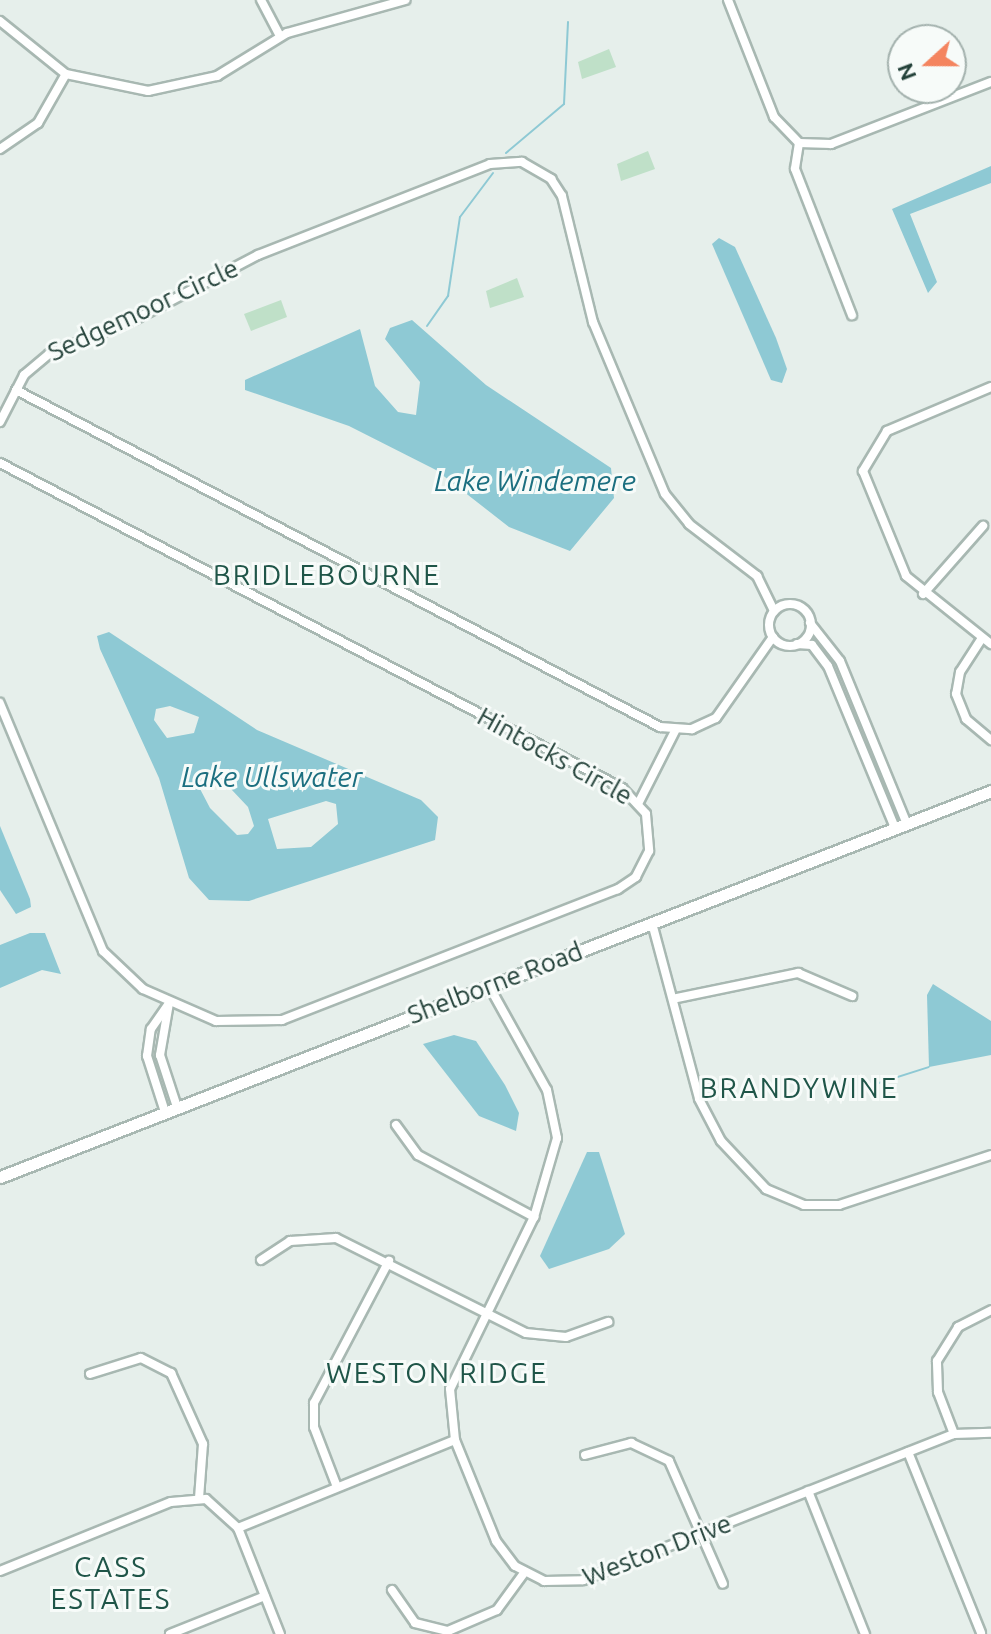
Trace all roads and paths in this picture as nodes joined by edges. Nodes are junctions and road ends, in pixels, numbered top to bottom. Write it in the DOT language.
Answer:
graph roads {
  1 [pos="261,0"];
  2 [pos="405,0"];
  3 [pos="728,0"];
  4 [pos="0,21"];
  5 [pos="280,36"];
  6 [pos="66,74"];
  7 [pos="991,82"];
  8 [pos="799,143"];
  9 [pos="0,149"];
  10 [pos="852,315"];
  11 [pos="991,387"];
  12 [pos="16,390"];
  13 [pos="0,422"];
  14 [pos="0,463"];
  15 [pos="983,526"];
  16 [pos="923,594"];
  17 [pos="774,611"];
  18 [pos="810,623"];
  19 [pos="773,637"];
  20 [pos="982,638"];
  21 [pos="797,644"];
  22 [pos="991,644"];
  23 [pos="0,703"];
  24 [pos="675,731"];
  25 [pos="991,740"];
  26 [pos="991,791"];
  27 [pos="639,802"];
  28 [pos="907,824"];
  29 [pos="895,828"];
  30 [pos="652,923"];
  31 [pos="489,986"];
  32 [pos="852,996"];
  33 [pos="677,998"];
  34 [pos="169,1003"];
  35 [pos="177,1107"];
  36 [pos="165,1112"];
  37 [pos="396,1125"];
  38 [pos="991,1155"];
  39 [pos="0,1177"];
  40 [pos="534,1217"];
  41 [pos="261,1260"];
  42 [pos="389,1261"];
  43 [pos="991,1310"];
  44 [pos="484,1311"];
  45 [pos="608,1322"];
  46 [pos="90,1374"];
  47 [pos="991,1433"];
  48 [pos="954,1434"];
  49 [pos="455,1440"];
  50 [pos="908,1452"];
  51 [pos="585,1455"];
  52 [pos="337,1487"];
  53 [pos="808,1491"];
  54 [pos="199,1498"];
  55 [pos="238,1528"];
  56 [pos="702,1533"];
  57 [pos="0,1571"];
  58 [pos="524,1573"];
  59 [pos="723,1584"];
  60 [pos="392,1590"];
  61 [pos="265,1596"];
  62 [pos="981,1633"];
  63 [pos="170,1634"];
  64 [pos="280,1634"];
  65 [pos="865,1634"];
  1 -- 5 [label="street"];
  2 -- 5 [label="street"];
  3 -- 8 [label="street"];
  4 -- 6 [label="street"];
  5 -- 6 [label="street"];
  6 -- 9 [label="street"];
  7 -- 8 [label="street"];
  8 -- 10 [label="street"];
  11 -- 16 [label="street"];
  12 -- 13 [label="street"];
  12 -- 17 [label="street, Sedgemoor Circle"];
  12 -- 24 [label="street, Sedgemoor Circle"];
  14 -- 27 [label="street, Hintocks Circle"];
  15 -- 16 [label="street"];
  16 -- 20 [label="street"];
  17 -- 18 [label="street"];
  17 -- 19 [label="street"];
  18 -- 21 [label="street"];
  18 -- 28 [label="street"];
  19 -- 21 [label="street"];
  19 -- 24 [label="street"];
  20 -- 22 [label="street"];
  20 -- 25 [label="street"];
  21 -- 29 [label="street"];
  23 -- 34 [label="street, Hintocks Circle"];
  24 -- 27 [label="street"];
  26 -- 28 [label="street, Shelborne Road"];
  27 -- 34 [label="street, Hintocks Circle"];
  28 -- 29 [label="street, Shelborne Road"];
  29 -- 30 [label="street, Shelborne Road"];
  30 -- 31 [label="street, Shelborne Road"];
  30 -- 33 [label="street"];
  31 -- 35 [label="street, Shelborne Road"];
  31 -- 40 [label="street"];
  32 -- 33 [label="street"];
  33 -- 38 [label="street"];
  34 -- 35 [label="street"];
  34 -- 36 [label="street"];
  35 -- 36 [label="street, Shelborne Road"];
  36 -- 39 [label="street, Shelborne Road"];
  37 -- 40 [label="street"];
  40 -- 44 [label="street"];
  41 -- 42 [label="street"];
  42 -- 44 [label="street"];
  42 -- 52 [label="street"];
  43 -- 48 [label="street"];
  44 -- 45 [label="street"];
  44 -- 49 [label="street"];
  46 -- 54 [label="street"];
  47 -- 48 [label="street, Weston Drive"];
  48 -- 50 [label="street, Weston Drive"];
  49 -- 52 [label="street"];
  49 -- 58 [label="street"];
  50 -- 53 [label="street, Weston Drive"];
  50 -- 62 [label="street"];
  51 -- 56 [label="street"];
  52 -- 55 [label="street"];
  53 -- 56 [label="street, Weston Drive"];
  53 -- 65 [label="street"];
  54 -- 55 [label="street"];
  54 -- 57 [label="street"];
  55 -- 61 [label="street"];
  56 -- 58 [label="street, Weston Drive"];
  56 -- 59 [label="street"];
  58 -- 60 [label="street"];
  61 -- 63 [label="street"];
  61 -- 64 [label="street"];
}
